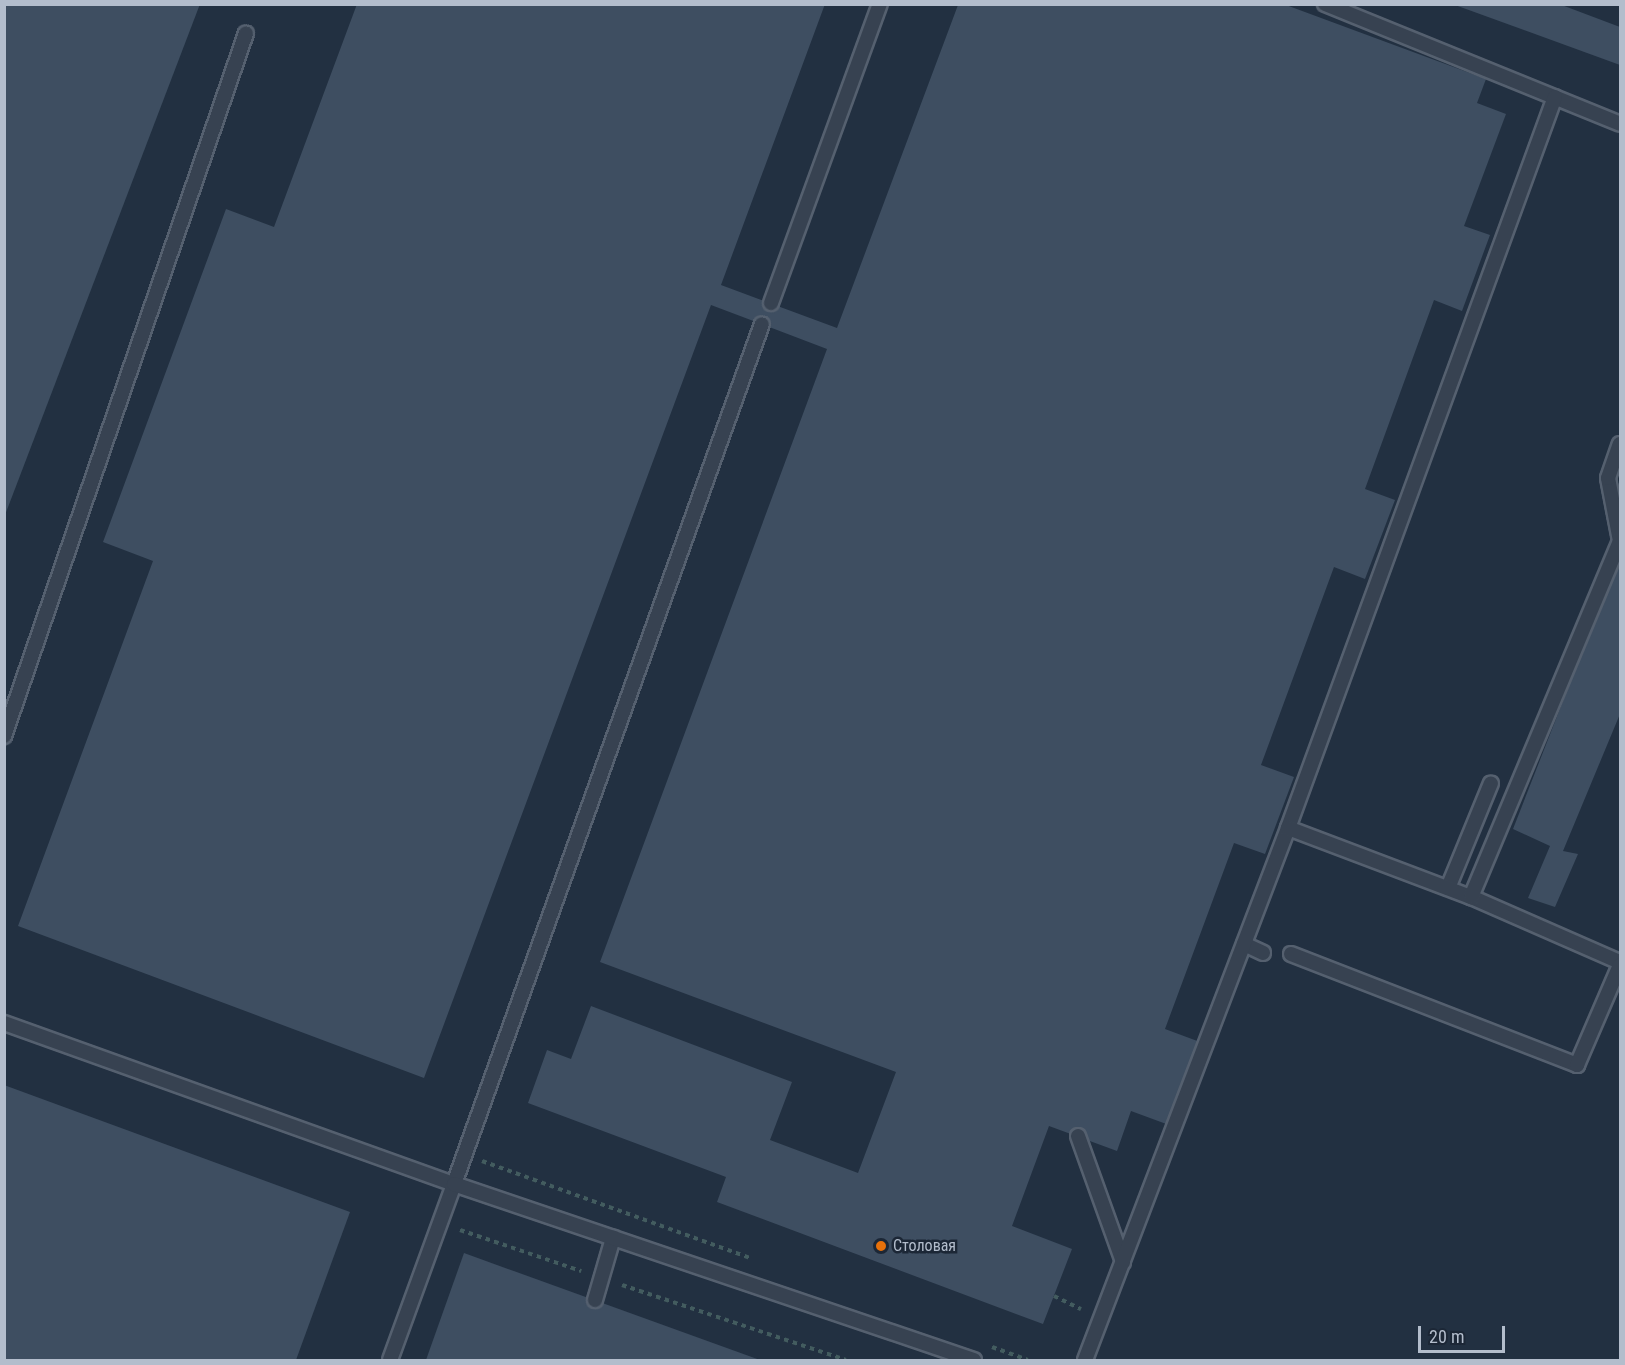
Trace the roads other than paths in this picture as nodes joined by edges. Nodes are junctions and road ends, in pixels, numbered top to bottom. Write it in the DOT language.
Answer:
graph roads {
  1 [pos="880,4"];
  2 [pos="1325,4"];
  3 [pos="246,33"];
  4 [pos="1555,97"];
  5 [pos="1620,124"];
  6 [pos="771,303"];
  7 [pos="762,324"];
  8 [pos="1620,444"];
  9 [pos="1620,541"];
  10 [pos="4,736"];
  11 [pos="1491,783"];
  12 [pos="1288,828"];
  13 [pos="1448,888"];
  14 [pos="1471,897"];
  15 [pos="1244,944"];
  16 [pos="1263,953"];
  17 [pos="1292,954"];
  18 [pos="1620,963"];
  19 [pos="4,1023"];
  20 [pos="1078,1136"];
  21 [pos="454,1184"];
  22 [pos="613,1238"];
  23 [pos="1123,1262"];
  24 [pos="595,1300"];
  25 [pos="390,1360"];
  26 [pos="974,1360"];
  27 [pos="1085,1360"];
  1 -- 6 [label="lane"];
  2 -- 4 [label="lane"];
  3 -- 10 [label="lane"];
  4 -- 5 [label="lane"];
  4 -- 12 [label="lane"];
  7 -- 21 [label="lane"];
  8 -- 9 [label="lane"];
  9 -- 14 [label="lane"];
  11 -- 13 [label="lane"];
  12 -- 13 [label="lane"];
  12 -- 15 [label="lane"];
  13 -- 14 [label="lane"];
  14 -- 18 [label="lane"];
  15 -- 16 [label="lane"];
  15 -- 23 [label="lane"];
  17 -- 18 [label="lane"];
  19 -- 21 [label="lane"];
  20 -- 23 [label="lane"];
  21 -- 22 [label="lane"];
  21 -- 25 [label="lane"];
  22 -- 24 [label="lane"];
  22 -- 26 [label="lane"];
  23 -- 27 [label="lane"];
}
